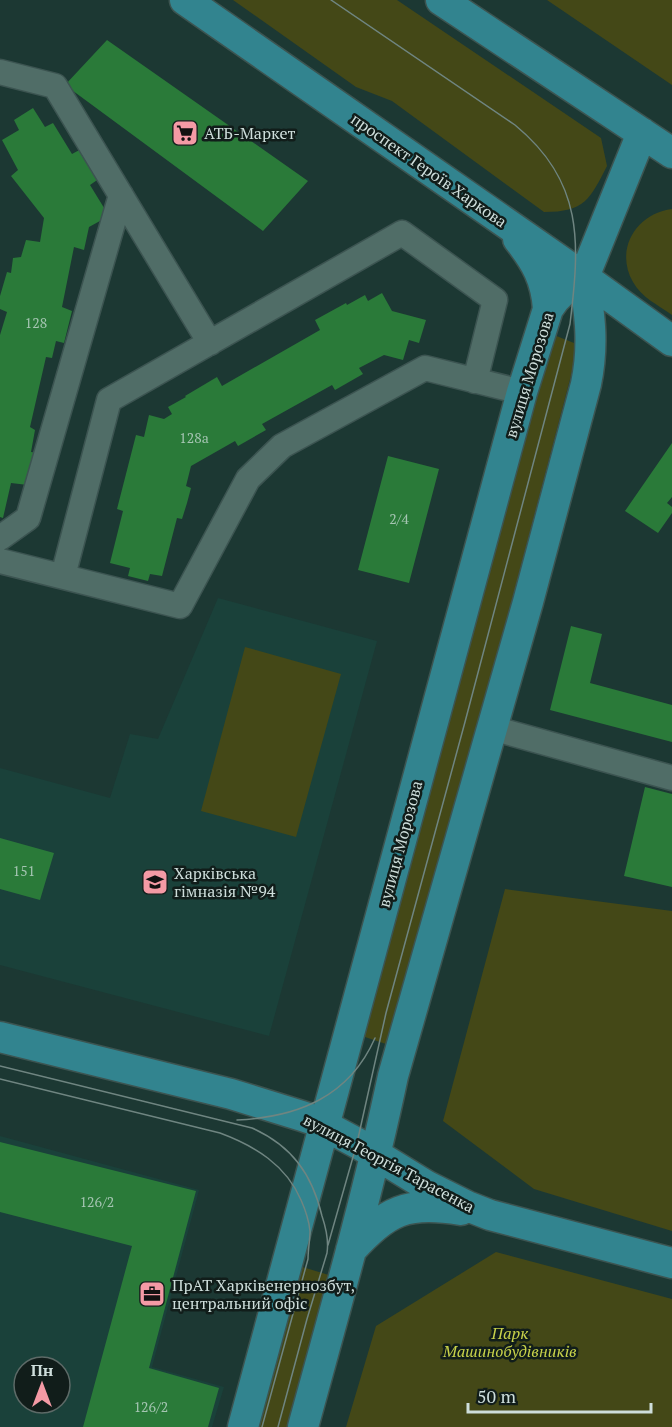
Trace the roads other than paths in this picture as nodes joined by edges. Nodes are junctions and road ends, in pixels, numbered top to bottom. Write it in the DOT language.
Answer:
graph roads {
  1 [pos="185,0"];
  2 [pos="441,0"];
  3 [pos="0,72"];
  4 [pos="642,133"];
  5 [pos="672,153"];
  6 [pos="121,195"];
  7 [pos="507,225"];
  8 [pos="584,277"];
  9 [pos="548,309"];
  10 [pos="672,341"];
  11 [pos="210,343"];
  12 [pos="475,381"];
  13 [pos="522,392"];
  14 [pos="0,538"];
  15 [pos="0,561"];
  16 [pos="63,576"];
  17 [pos="492,729"];
  18 [pos="672,778"];
  19 [pos="0,1037"];
  20 [pos="325,1126"];
  21 [pos="376,1155"];
  22 [pos="490,1215"];
  23 [pos="351,1250"];
  24 [pos="672,1263"];
  25 [pos="243,1427"];
  26 [pos="303,1427"];
  1 -- 7 [label="main road, проспект Героїв Харкова"];
  2 -- 4 [label="main road"];
  3 -- 6 [label="lane"];
  4 -- 5 [label="main road"];
  4 -- 8 [label="main road"];
  6 -- 11 [label="lane"];
  6 -- 14 [label="lane"];
  7 -- 8 [label="main road, проспект Героїв Харкова"];
  7 -- 9 [label="main road"];
  8 -- 9 [label="main road, вулиця Морозова"];
  8 -- 10 [label="main road, проспект Героїв Харкова"];
  8 -- 17 [label="main road"];
  9 -- 13 [label="main road, вулиця Морозова"];
  11 -- 12 [label="lane"];
  11 -- 16 [label="lane"];
  12 -- 13 [label="lane"];
  12 -- 16 [label="lane"];
  13 -- 20 [label="main road, вулиця Морозова"];
  15 -- 16 [label="lane"];
  17 -- 18 [label="lane"];
  17 -- 21 [label="main road"];
  19 -- 20 [label="main road, вулиця Георгія Тарасенка"];
  20 -- 21 [label="main road, вулиця Георгія Тарасенка"];
  20 -- 25 [label="main road, вулиця Морозова"];
  21 -- 22 [label="main road, вулиця Георгія Тарасенка"];
  21 -- 23 [label="main road"];
  22 -- 23 [label="main road"];
  22 -- 24 [label="main road, вулиця Георгія Тарасенка"];
  23 -- 26 [label="main road"];
}
